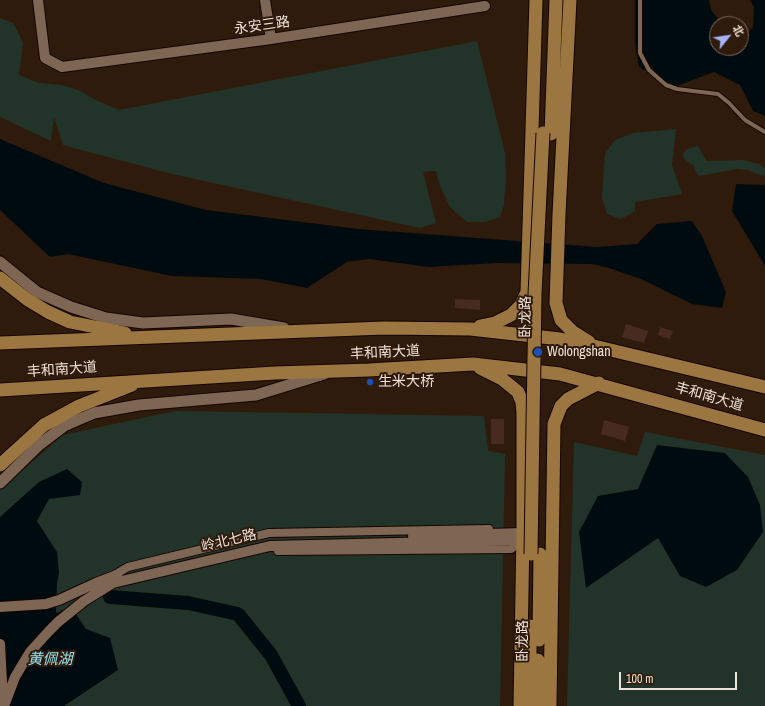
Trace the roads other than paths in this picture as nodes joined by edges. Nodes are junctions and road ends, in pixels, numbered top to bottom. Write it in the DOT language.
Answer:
graph roads {
  1 [pos="38,0"];
  2 [pos="265,0"];
  3 [pos="536,0"];
  4 [pos="548,0"];
  5 [pos="556,0"];
  6 [pos="570,0"];
  7 [pos="640,0"];
  8 [pos="485,6"];
  9 [pos="272,39"];
  10 [pos="765,132"];
  11 [pos="547,134"];
  12 [pos="0,262"];
  13 [pos="2,279"];
  14 [pos="470,329"];
  15 [pos="302,331"];
  16 [pos="176,337"];
  17 [pos="0,344"];
  18 [pos="598,346"];
  19 [pos="473,364"];
  20 [pos="332,372"];
  21 [pos="142,381"];
  22 [pos="599,384"];
  23 [pos="765,387"];
  24 [pos="0,390"];
  25 [pos="765,430"];
  26 [pos="0,465"];
  27 [pos="0,483"];
  28 [pos="523,537"];
  29 [pos="535,554"];
  30 [pos="0,607"];
  31 [pos="0,644"];
  32 [pos="4,706"];
  33 [pos="520,706"];
  34 [pos="530,706"];
  35 [pos="540,706"];
  36 [pos="550,706"];
  1 -- 9 [label="street, 永安三路"];
  2 -- 9 [label="street"];
  3 -- 14 [label="main road, 卧龙路"];
  4 -- 11 [label="main road, 卧龙路"];
  5 -- 11 [label="main road, 卧龙路"];
  6 -- 18 [label="main road"];
  7 -- 10 [label="lane"];
  8 -- 9 [label="street, 永安三路"];
  11 -- 29 [label="main road, 卧龙路, bridge"];
  12 -- 15 [label="main road"];
  13 -- 16 [label="main road"];
  14 -- 15 [label="main road, 丰和南大道"];
  14 -- 18 [label="main road, 丰和南大道"];
  15 -- 16 [label="main road, 丰和南大道"];
  16 -- 17 [label="main road, 丰和南大道"];
  18 -- 23 [label="main road, 丰和南大道"];
  19 -- 20 [label="main road, 丰和南大道"];
  19 -- 22 [label="main road, 丰和南大道"];
  19 -- 28 [label="main road, 卧龙路"];
  20 -- 21 [label="main road, 丰和南大道"];
  20 -- 27 [label="main road"];
  21 -- 24 [label="main road, 丰和南大道"];
  21 -- 26 [label="main road"];
  22 -- 25 [label="main road, 丰和南大道"];
  22 -- 36 [label="main road, 卧龙路"];
  28 -- 30 [label="street"];
  28 -- 32 [label="street, 岭北七路"];
  28 -- 33 [label="main road, 卧龙路"];
  29 -- 34 [label="main road, 卧龙路"];
  29 -- 35 [label="main road, 卧龙路"];
  31 -- 32 [label="street, 岭北七路"];
}
